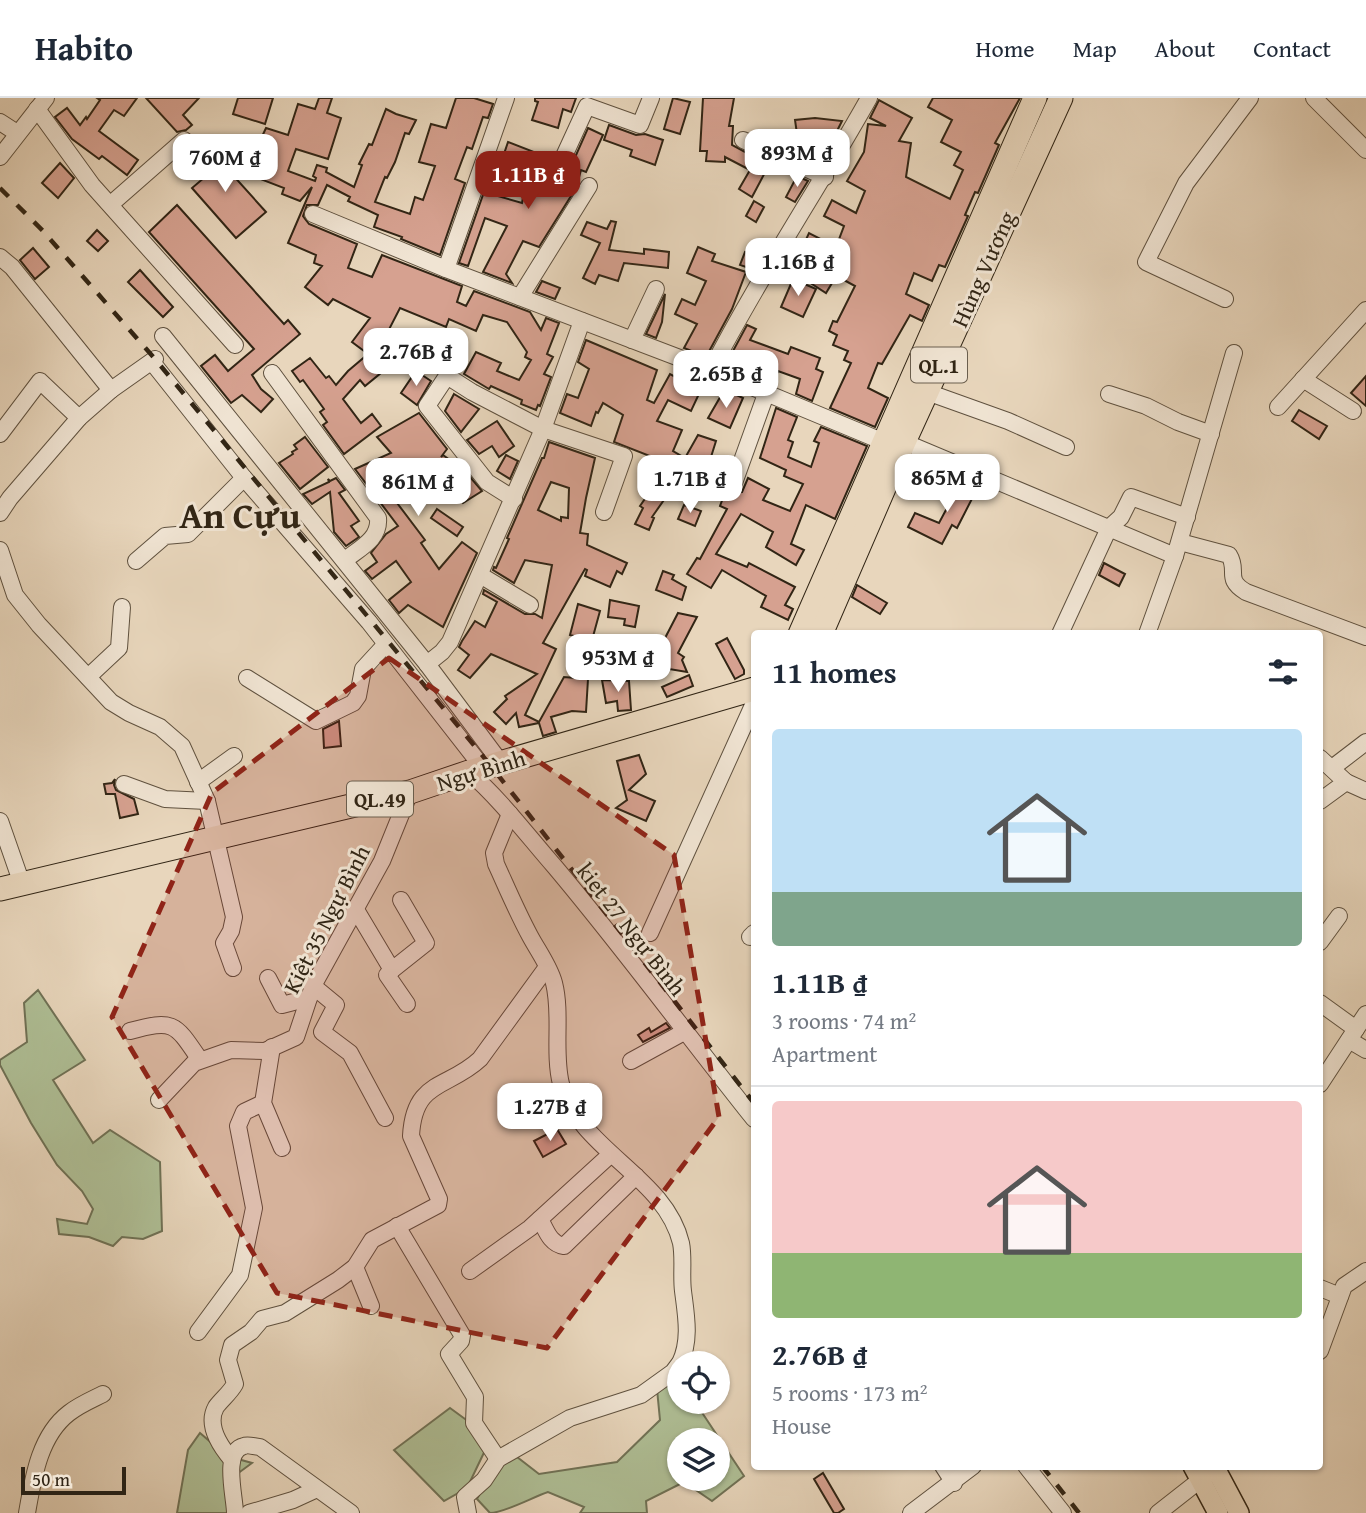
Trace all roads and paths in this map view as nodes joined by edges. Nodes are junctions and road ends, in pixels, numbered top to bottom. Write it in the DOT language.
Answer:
graph roads {
  1 [pos="506,98"];
  2 [pos="651,98"];
  3 [pos="869,98"];
  4 [pos="1035,98"];
  5 [pos="1060,98"];
  6 [pos="1250,98"];
  7 [pos="1314,98"];
  8 [pos="41,104"];
  9 [pos="0,122"];
  10 [pos="17,133"];
  11 [pos="184,140"];
  12 [pos="743,140"];
  13 [pos="1366,150"];
  14 [pos="0,157"];
  15 [pos="559,167"];
  16 [pos="825,177"];
  17 [pos="589,186"];
  18 [pos="111,204"];
  19 [pos="313,214"];
  20 [pos="0,257"];
  21 [pos="446,269"];
  22 [pos="656,289"];
  23 [pos="520,297"];
  24 [pos="1225,299"];
  25 [pos="1366,310"];
  26 [pos="582,321"];
  27 [pos="163,336"];
  28 [pos="632,340"];
  29 [pos="235,345"];
  30 [pos="1234,353"];
  31 [pos="710,370"];
  32 [pos="272,373"];
  33 [pos="1303,379"];
  34 [pos="111,390"];
  35 [pos="927,392"];
  36 [pos="766,394"];
  37 [pos="1109,394"];
  38 [pos="1278,407"];
  39 [pos="1353,411"];
  40 [pos="79,418"];
  41 [pos="543,429"];
  42 [pos="0,434"];
  43 [pos="1211,434"];
  44 [pos="894,442"];
  45 [pos="1066,447"];
  46 [pos="244,478"];
  47 [pos="734,483"];
  48 [pos="514,499"];
  49 [pos="604,512"];
  50 [pos="0,513"];
  51 [pos="1187,517"];
  52 [pos="1109,528"];
  53 [pos="1177,549"];
  54 [pos="0,550"];
  55 [pos="345,560"];
  56 [pos="136,561"];
  57 [pos="480,575"];
  58 [pos="530,605"];
  59 [pos="122,607"];
  60 [pos="802,630"];
  61 [pos="823,630"];
  62 [pos="1062,630"];
  63 [pos="1148,630"];
  64 [pos="1366,637"];
  65 [pos="386,644"];
  66 [pos="426,664"];
  67 [pos="88,677"];
  68 [pos="247,678"];
  69 [pos="751,690"];
  70 [pos="751,710"];
  71 [pos="1366,742"];
  72 [pos="234,756"];
  73 [pos="1326,763"];
  74 [pos="484,767"];
  75 [pos="198,782"];
  76 [pos="1346,782"];
  77 [pos="124,784"];
  78 [pos="1366,791"];
  79 [pos="410,792"];
  80 [pos="1323,800"];
  81 [pos="207,801"];
  82 [pos="510,814"];
  83 [pos="0,821"];
  84 [pos="217,839"];
  85 [pos="11,887"];
  86 [pos="401,900"];
  87 [pos="355,908"];
  88 [pos="1339,916"];
  89 [pos="650,933"];
  90 [pos="1323,938"];
  91 [pos="547,967"];
  92 [pos="233,968"];
  93 [pos="393,970"];
  94 [pos="268,978"];
  95 [pos="311,992"];
  96 [pos="407,1004"];
  97 [pos="1323,1006"];
  98 [pos="1366,1014"];
  99 [pos="130,1031"];
  100 [pos="684,1032"];
  101 [pos="1352,1034"];
  102 [pos="272,1047"];
  103 [pos="1366,1050"];
  104 [pos="200,1060"];
  105 [pos="631,1061"];
  106 [pos="1323,1079"];
  107 [pos="159,1100"];
  108 [pos="263,1103"];
  109 [pos="751,1115"];
  110 [pos="385,1118"];
  111 [pos="282,1148"];
  112 [pos="610,1155"];
  113 [pos="636,1176"];
  114 [pos="540,1219"];
  115 [pos="397,1226"];
  116 [pos="355,1268"];
  117 [pos="470,1271"];
  118 [pos="1366,1271"];
  119 [pos="1323,1289"];
  120 [pos="1340,1296"];
  121 [pos="371,1306"];
  122 [pos="198,1332"];
  123 [pos="1323,1343"];
  124 [pos="685,1351"];
  125 [pos="667,1376"];
  126 [pos="103,1394"];
  127 [pos="498,1459"];
  128 [pos="232,1460"];
  129 [pos="946,1470"];
  130 [pos="969,1470"];
  131 [pos="1029,1470"];
  132 [pos="1207,1470"];
  133 [pos="1208,1470"];
  134 [pos="1209,1470"];
  135 [pos="954,1483"];
  136 [pos="317,1489"];
  137 [pos="27,1513"];
  138 [pos="235,1513"];
  139 [pos="249,1513"];
  140 [pos="351,1513"];
  141 [pos="468,1513"];
  142 [pos="911,1513"];
  143 [pos="1063,1513"];
  144 [pos="1157,1513"];
  145 [pos="1218,1513"];
  146 [pos="1239,1513"];
  1 -- 21 [label="street"];
  2 -- 15 [label="street"];
  3 -- 16 [label="street"];
  4 -- 44 [label="highway, Hùng Vương / QL.1"];
  5 -- 35 [label="highway, Hùng Vương / QL.1"];
  6 -- 24 [label="street"];
  7 -- 13 [label="street"];
  8 -- 10 [label="street"];
  8 -- 18 [label="street"];
  9 -- 10 [label="street"];
  10 -- 14 [label="street"];
  11 -- 18 [label="street"];
  12 -- 16 [label="street"];
  16 -- 31 [label="street"];
  17 -- 23 [label="street"];
  18 -- 29 [label="street"];
  19 -- 21 [label="street"];
  20 -- 34 [label="street"];
  21 -- 23 [label="street"];
  22 -- 28 [label="street"];
  23 -- 26 [label="street"];
  25 -- 33 [label="street"];
  26 -- 28 [label="street"];
  26 -- 41 [label="street"];
  27 -- 55 [label="street"];
  28 -- 31 [label="street"];
  30 -- 43 [label="street"];
  31 -- 36 [label="street"];
  32 -- 55 [label="street"];
  33 -- 38 [label="street"];
  33 -- 39 [label="street"];
  34 -- 40 [label="street"];
  34 -- 46 [label="street"];
  35 -- 44 [label="highway, Hùng Vương / QL.1"];
  35 -- 45 [label="street"];
  36 -- 44 [label="street"];
  36 -- 47 [label="street"];
  37 -- 43 [label="street"];
  40 -- 42 [label="street"];
  40 -- 50 [label="street"];
  41 -- 48 [label="street"];
  41 -- 48 [label="street"];
  41 -- 49 [label="street"];
  43 -- 51 [label="street"];
  44 -- 52 [label="street"];
  44 -- 60 [label="highway, Hùng Vương / QL.1"];
  44 -- 61 [label="highway, Hùng Vương / QL.1"];
  46 -- 56 [label="street"];
  46 -- 65 [label="street"];
  48 -- 57 [label="street"];
  51 -- 52 [label="street"];
  51 -- 53 [label="street"];
  52 -- 53 [label="street"];
  52 -- 62 [label="street"];
  53 -- 63 [label="street"];
  53 -- 64 [label="street"];
  54 -- 67 [label="street"];
  55 -- 66 [label="street"];
  57 -- 58 [label="street"];
  57 -- 66 [label="street"];
  59 -- 67 [label="street"];
  65 -- 68 [label="street"];
  65 -- 74 [label="street"];
  66 -- 74 [label="street"];
  67 -- 75 [label="street"];
  69 -- 74 [label="highway, Ngự Bình / QL.49"];
  70 -- 89 [label="street"];
  71 -- 73 [label="street"];
  72 -- 75 [label="street"];
  73 -- 76 [label="street"];
  74 -- 79 [label="highway, Ngự Bình / QL.49"];
  74 -- 82 [label="street, kiet 27 Ngự Bình"];
  75 -- 81 [label="street"];
  76 -- 78 [label="street"];
  76 -- 80 [label="street"];
  77 -- 81 [label="street"];
  79 -- 84 [label="highway, Ngự Bình / QL.49"];
  79 -- 87 [label="street, Kiệt 35 Ngự Bình"];
  81 -- 84 [label="street"];
  82 -- 91 [label="street"];
  82 -- 100 [label="street, kiet 27 Ngự Bình"];
  83 -- 85 [label="street"];
  84 -- 85 [label="highway, Ngự Bình / QL.49"];
  84 -- 92 [label="street"];
  86 -- 93 [label="street"];
  87 -- 93 [label="street"];
  87 -- 95 [label="street, Kiệt 35 Ngự Bình"];
  88 -- 90 [label="street"];
  91 -- 112 [label="street"];
  91 -- 115 [label="street"];
  93 -- 96 [label="street"];
  94 -- 95 [label="street"];
  95 -- 102 [label="street, Kiệt 35 Ngự Bình"];
  95 -- 110 [label="street"];
  97 -- 101 [label="street"];
  98 -- 101 [label="street"];
  99 -- 104 [label="street"];
  100 -- 105 [label="street"];
  100 -- 109 [label="street, kiet 27 Ngự Bình"];
  101 -- 103 [label="street"];
  101 -- 106 [label="street"];
  102 -- 104 [label="street, Kiệt 35 Ngự Bình"];
  102 -- 108 [label="street"];
  104 -- 107 [label="street, Kiệt 35 Ngự Bình"];
  108 -- 111 [label="street"];
  108 -- 122 [label="street"];
  112 -- 113 [label="street"];
  112 -- 114 [label="street"];
  113 -- 114 [label="street"];
  113 -- 124 [label="street"];
  114 -- 117 [label="street"];
  115 -- 116 [label="street"];
  115 -- 127 [label="street"];
  116 -- 121 [label="street"];
  116 -- 128 [label="street"];
  118 -- 120 [label="street"];
  119 -- 120 [label="street"];
  120 -- 123 [label="street"];
  125 -- 127 [label="street"];
  126 -- 137 [label="street"];
  127 -- 141 [label="street"];
  128 -- 136 [label="street"];
  128 -- 138 [label="street"];
  129 -- 135 [label="street"];
  130 -- 135 [label="street"];
  131 -- 143 [label="street"];
  132 -- 144 [label="street"];
  133 -- 145 [label="main road"];
  134 -- 146 [label="main road"];
  135 -- 142 [label="street"];
  136 -- 139 [label="street"];
  136 -- 140 [label="street"];
}
